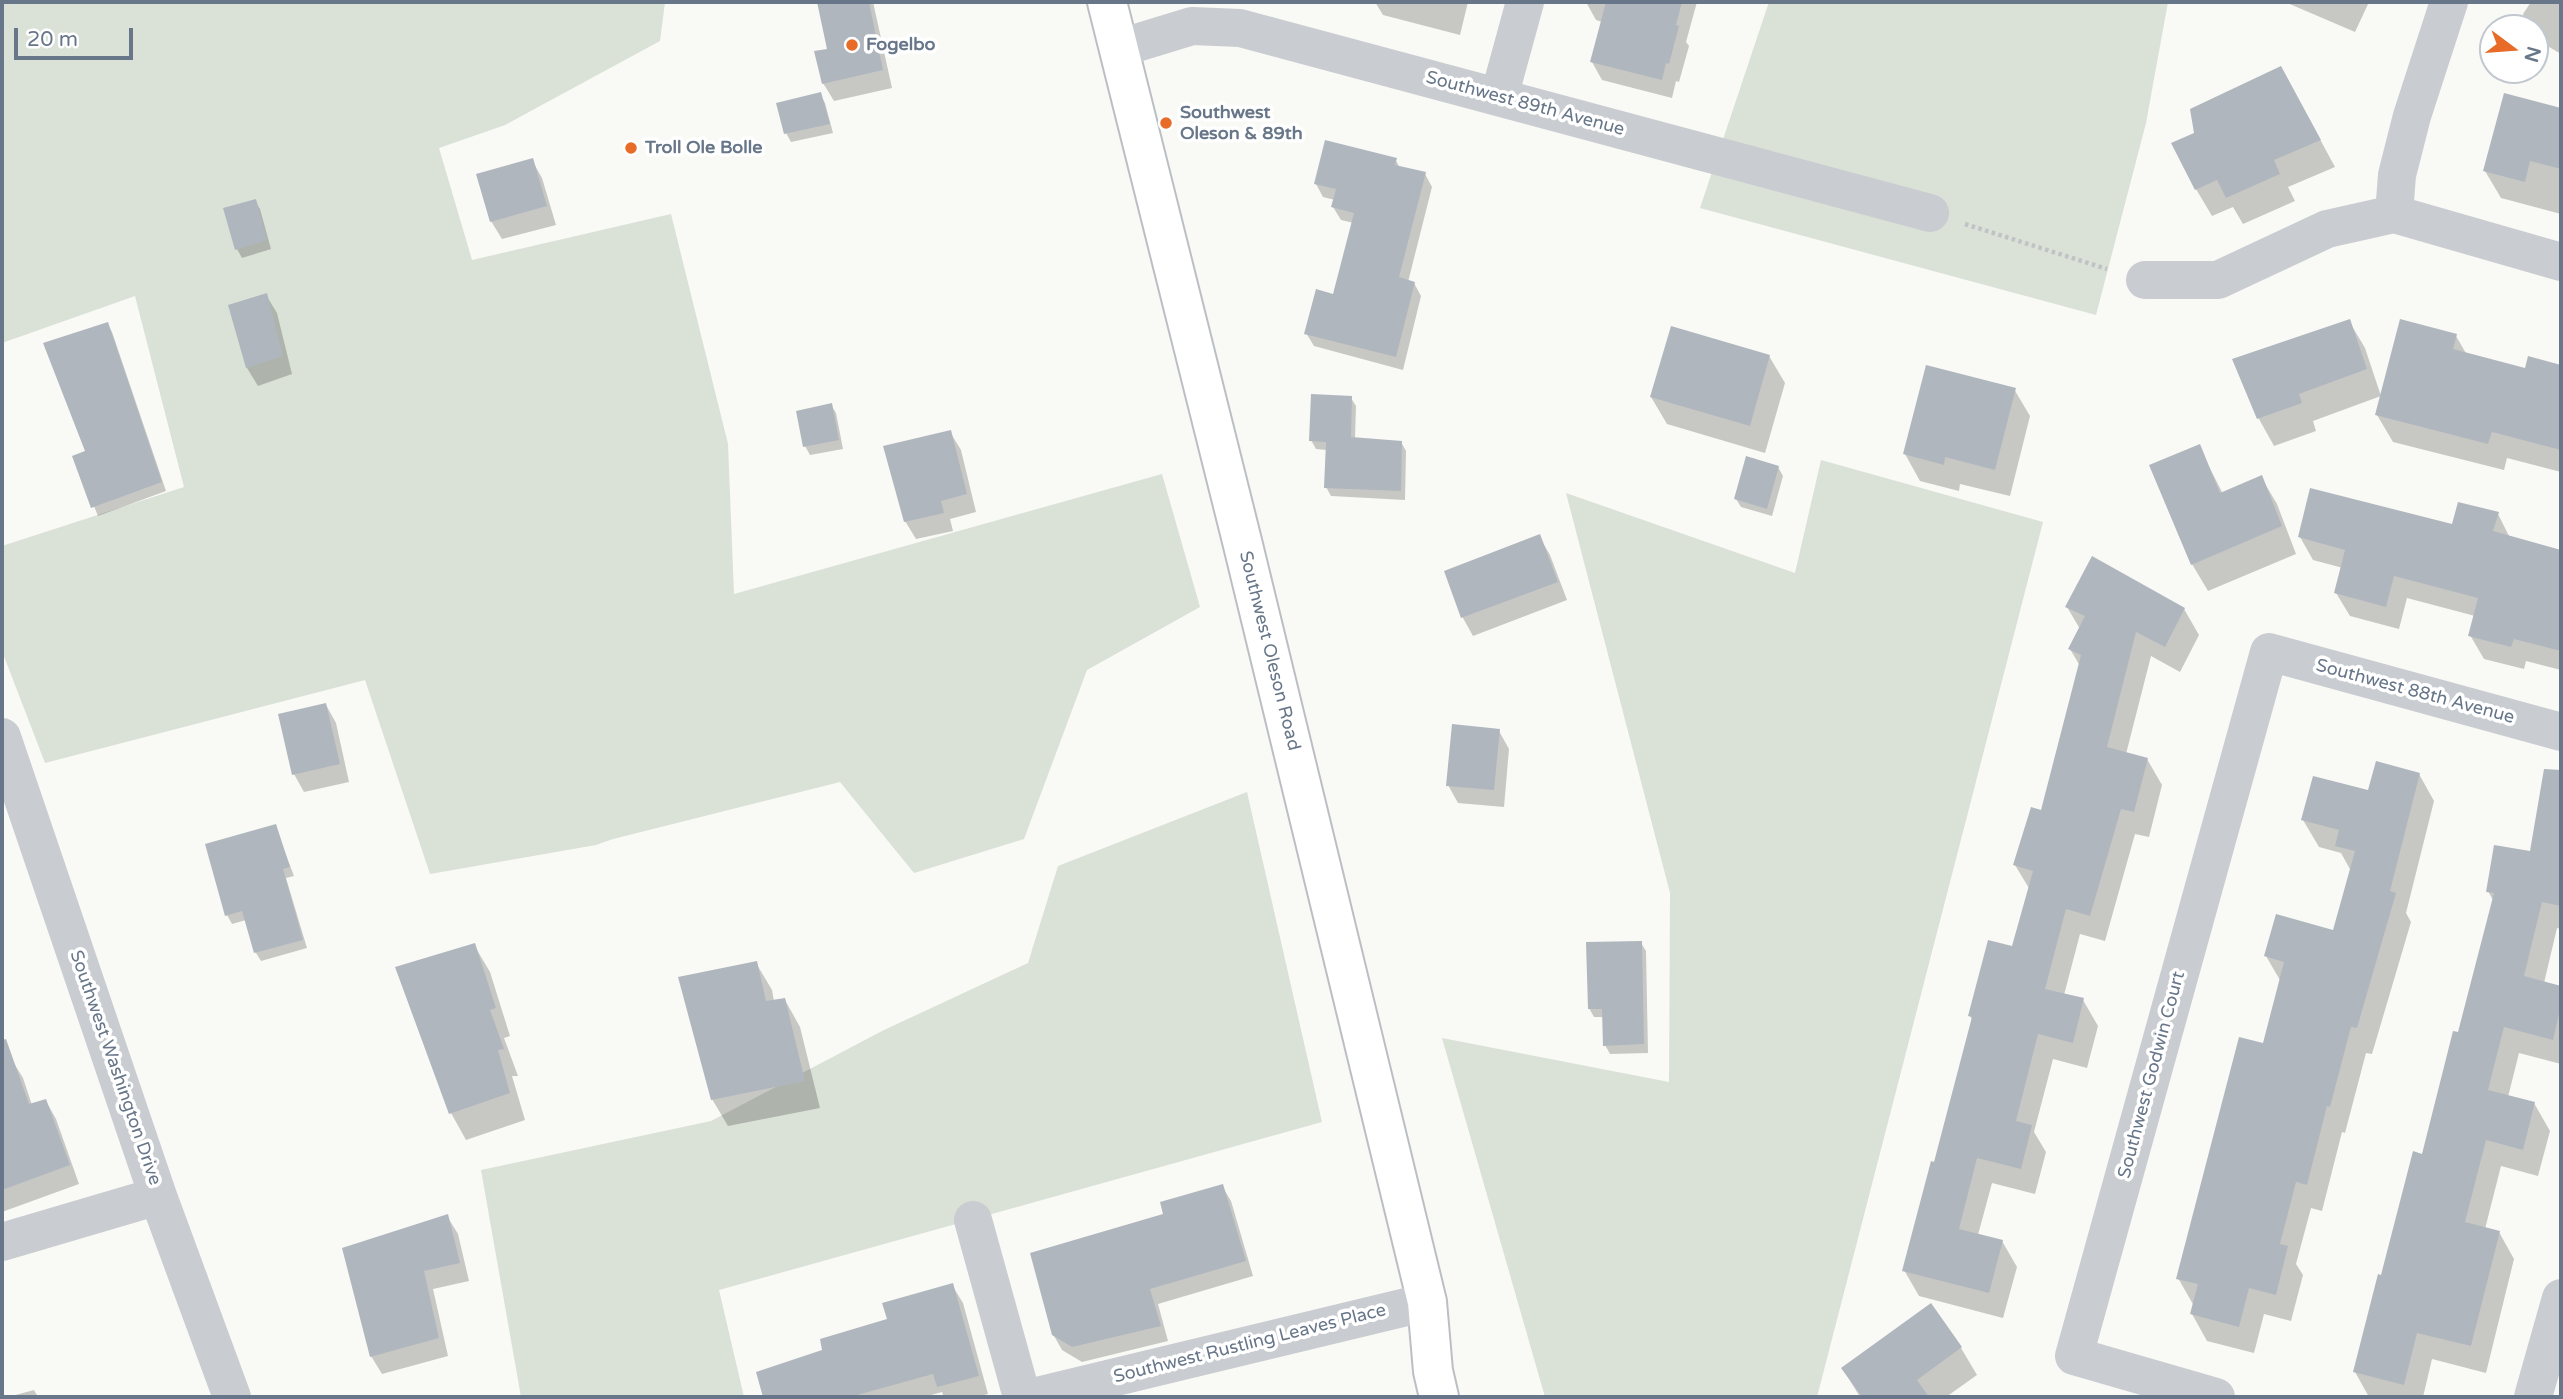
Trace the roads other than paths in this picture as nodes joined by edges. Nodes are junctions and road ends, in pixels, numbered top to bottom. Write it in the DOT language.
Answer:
graph roads {
  1 [pos="1107,2"];
  2 [pos="1525,2"];
  3 [pos="2449,2"];
  4 [pos="1120,48"];
  5 [pos="1499,97"];
  6 [pos="1930,213"];
  7 [pos="2394,214"];
  8 [pos="2561,262"];
  9 [pos="2145,281"];
  10 [pos="2269,652"];
  11 [pos="2561,732"];
  12 [pos="2,737"];
  13 [pos="158,1196"];
  14 [pos="973,1220"];
  15 [pos="2,1242"];
  16 [pos="2561,1298"];
  17 [pos="1427,1302"];
  18 [pos="232,1397"];
  19 [pos="1022,1397"];
  20 [pos="1032,1397"];
  21 [pos="1439,1397"];
  22 [pos="1466,1397"];
  23 [pos="2216,1397"];
  24 [pos="2533,1397"];
  1 -- 4 [label="main road, Southwest Oleson Road"];
  2 -- 5 [label="street"];
  3 -- 7 [label="street"];
  4 -- 5 [label="street, Southwest 89th Avenue"];
  4 -- 17 [label="main road, Southwest Oleson Road"];
  5 -- 6 [label="street, Southwest 89th Avenue"];
  7 -- 8 [label="street"];
  7 -- 9 [label="street"];
  10 -- 11 [label="street, Southwest 88th Avenue"];
  10 -- 23 [label="street, Southwest Godwin Court"];
  12 -- 13 [label="street, Southwest Washington Drive"];
  13 -- 15 [label="street"];
  13 -- 18 [label="street, Southwest Washington Drive"];
  14 -- 19 [label="street"];
  16 -- 24 [label="street"];
  17 -- 20 [label="street, Southwest Rustling Leaves Place"];
  17 -- 21 [label="main road, Southwest Oleson Road"];
  17 -- 22 [label="main road, Southwest Oleson Road"];
}
